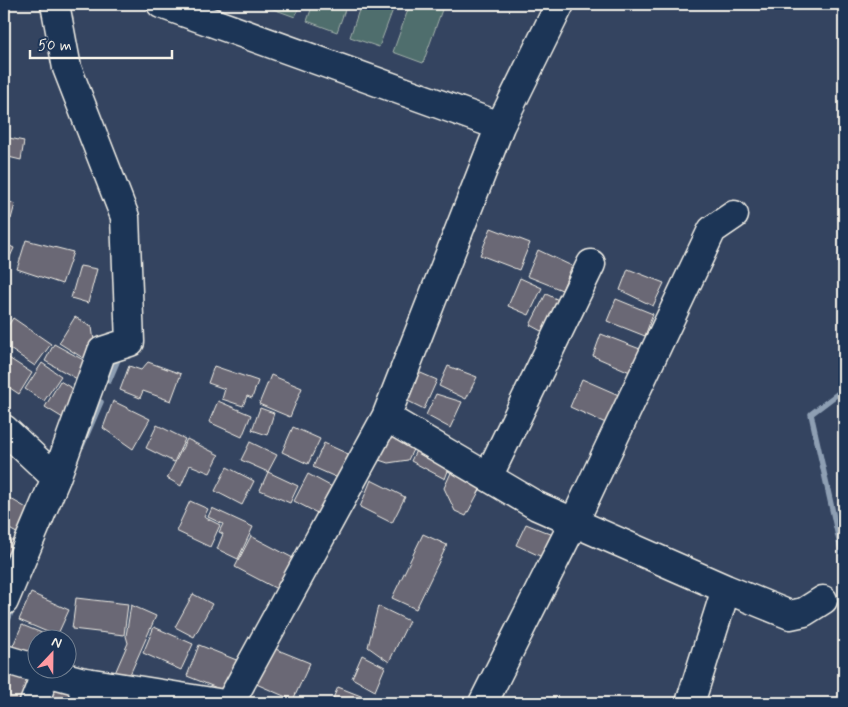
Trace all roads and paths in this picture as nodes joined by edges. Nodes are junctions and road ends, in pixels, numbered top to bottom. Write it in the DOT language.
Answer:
graph roads {
  1 [pos="55,4"];
  2 [pos="161,4"];
  3 [pos="560,4"];
  4 [pos="500,126"];
  5 [pos="734,215"];
  6 [pos="591,264"];
  7 [pos="386,417"];
  8 [pos="4,429"];
  9 [pos="488,477"];
  10 [pos="56,478"];
  11 [pos="574,522"];
  12 [pos="726,589"];
  13 [pos="823,600"];
  14 [pos="4,601"];
  15 [pos="4,659"];
  16 [pos="28,666"];
  17 [pos="39,680"];
  18 [pos="61,680"];
  19 [pos="84,692"];
  20 [pos="34,703"];
  21 [pos="218,703"];
  22 [pos="230,703"];
  23 [pos="484,703"];
  24 [pos="690,703"];
  1 -- 10 [label="street"];
  2 -- 4 [label="street"];
  3 -- 4 [label="street"];
  4 -- 7 [label="street"];
  5 -- 11 [label="street"];
  6 -- 9 [label="street"];
  7 -- 9 [label="street"];
  7 -- 22 [label="street"];
  8 -- 10 [label="street"];
  9 -- 11 [label="street"];
  10 -- 14 [label="street"];
  11 -- 12 [label="street"];
  11 -- 23 [label="street"];
  12 -- 13 [label="street"];
  12 -- 24 [label="street"];
  15 -- 16 [label="street"];
  17 -- 20 [label="street"];
  18 -- 19 [label="street"];
  19 -- 21 [label="street"];
}
